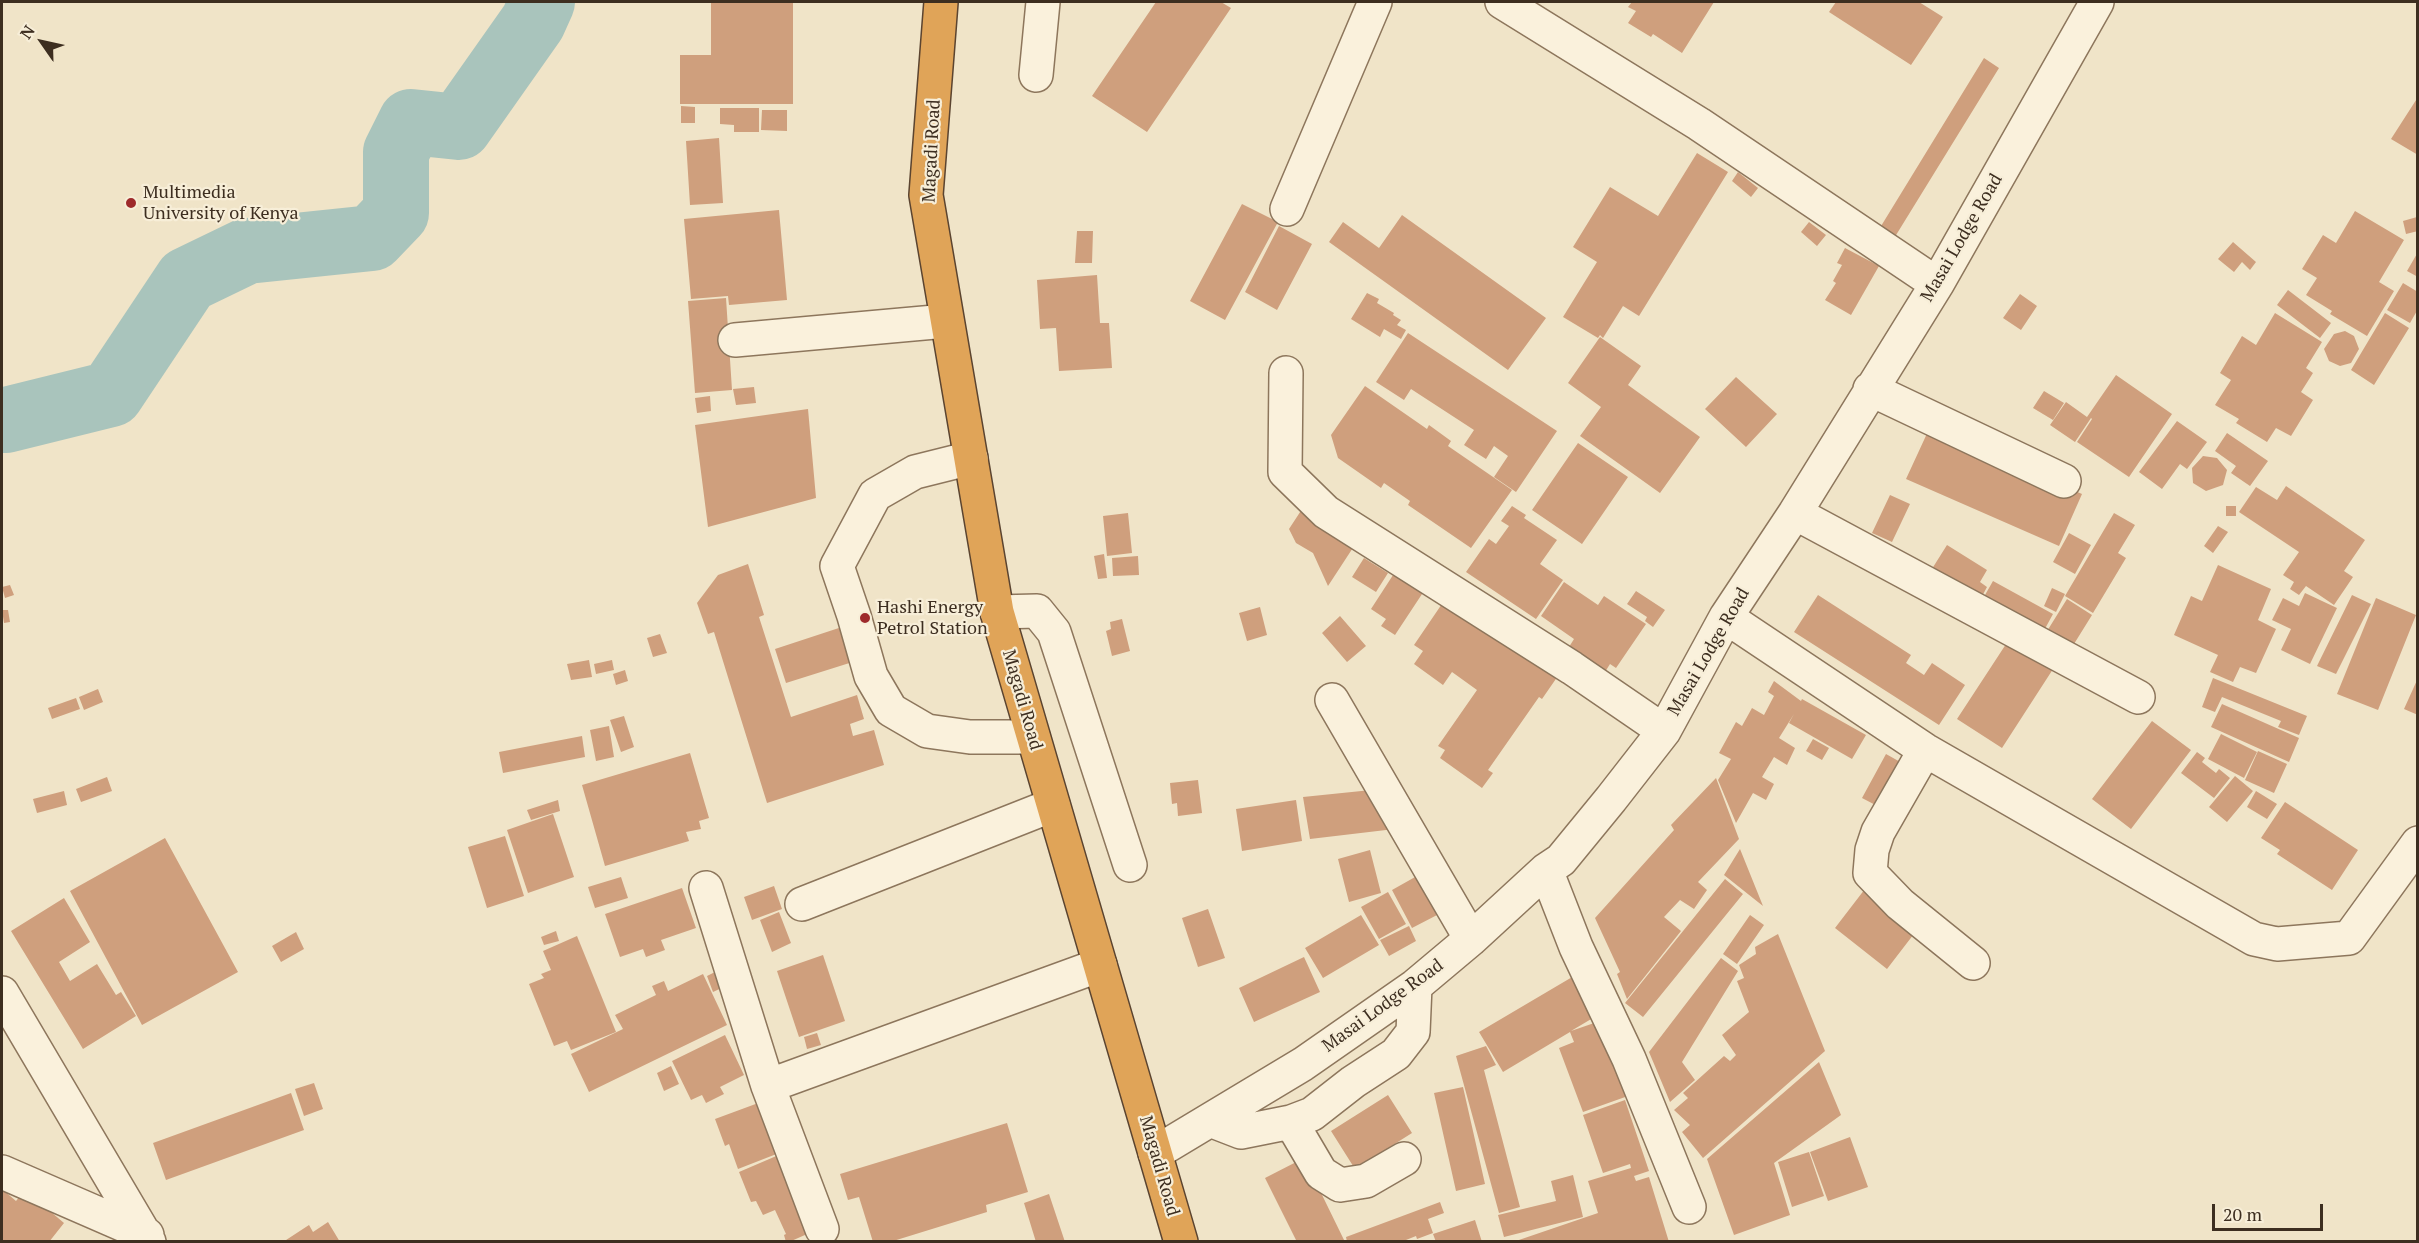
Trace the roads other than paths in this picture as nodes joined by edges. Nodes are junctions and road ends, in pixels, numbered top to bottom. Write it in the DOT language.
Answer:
graph roads {
  1 [pos="941,2"];
  2 [pos="1043,2"];
  3 [pos="1376,2"];
  4 [pos="2097,2"];
  5 [pos="1520,6"];
  6 [pos="1036,75"];
  7 [pos="1287,209"];
  8 [pos="1937,284"];
  9 [pos="946,321"];
  10 [pos="735,340"];
  11 [pos="1286,373"];
  12 [pos="1870,389"];
  13 [pos="971,458"];
  14 [pos="2064,481"];
  15 [pos="1795,513"];
  16 [pos="997,612"];
  17 [pos="1726,617"];
  18 [pos="2138,697"];
  19 [pos="1332,700"];
  20 [pos="1664,731"];
  21 [pos="1033,737"];
  22 [pos="1925,750"];
  23 [pos="1053,806"];
  24 [pos="2418,843"];
  25 [pos="1130,865"];
  26 [pos="1546,870"];
  27 [pos="706,888"];
  28 [pos="802,904"];
  29 [pos="1472,939"];
  30 [pos="1973,963"];
  31 [pos="1100,965"];
  32 [pos="1415,986"];
  33 [pos="2,993"];
  34 [pos="768,1086"];
  35 [pos="1210,1120"];
  36 [pos="1291,1122"];
  37 [pos="1155,1153"];
  38 [pos="1404,1159"];
  39 [pos="2,1172"];
  40 [pos="1689,1208"];
  41 [pos="822,1229"];
  42 [pos="148,1238"];
  43 [pos="1180,1242"];
  1 -- 9 [label="highway, Magadi Road"];
  2 -- 6 [label="street"];
  3 -- 7 [label="street"];
  4 -- 8 [label="street, Masai Lodge Road"];
  5 -- 8 [label="street"];
  8 -- 12 [label="street, Masai Lodge Road"];
  9 -- 10 [label="street"];
  9 -- 13 [label="highway, Magadi Road"];
  11 -- 20 [label="street"];
  12 -- 14 [label="street"];
  12 -- 15 [label="street, Masai Lodge Road"];
  13 -- 16 [label="highway, Magadi Road"];
  13 -- 21 [label="street"];
  15 -- 17 [label="street, Masai Lodge Road"];
  15 -- 18 [label="street"];
  16 -- 21 [label="highway, Magadi Road"];
  16 -- 25 [label="street"];
  17 -- 20 [label="street, Masai Lodge Road"];
  17 -- 22 [label="street"];
  19 -- 29 [label="street"];
  20 -- 26 [label="street, Masai Lodge Road"];
  21 -- 23 [label="highway, Magadi Road"];
  22 -- 24 [label="street"];
  22 -- 30 [label="street"];
  23 -- 28 [label="street"];
  23 -- 31 [label="highway, Magadi Road"];
  26 -- 29 [label="street, Masai Lodge Road"];
  26 -- 40 [label="street"];
  27 -- 34 [label="street"];
  29 -- 32 [label="street, Masai Lodge Road"];
  31 -- 34 [label="street"];
  31 -- 37 [label="highway, Magadi Road"];
  32 -- 35 [label="street, Masai Lodge Road"];
  32 -- 36 [label="street"];
  33 -- 42 [label="street"];
  34 -- 41 [label="street"];
  35 -- 36 [label="street"];
  35 -- 37 [label="street, Masai Lodge Road"];
  36 -- 38 [label="street"];
  37 -- 43 [label="highway, Magadi Road"];
  39 -- 42 [label="street"];
}
